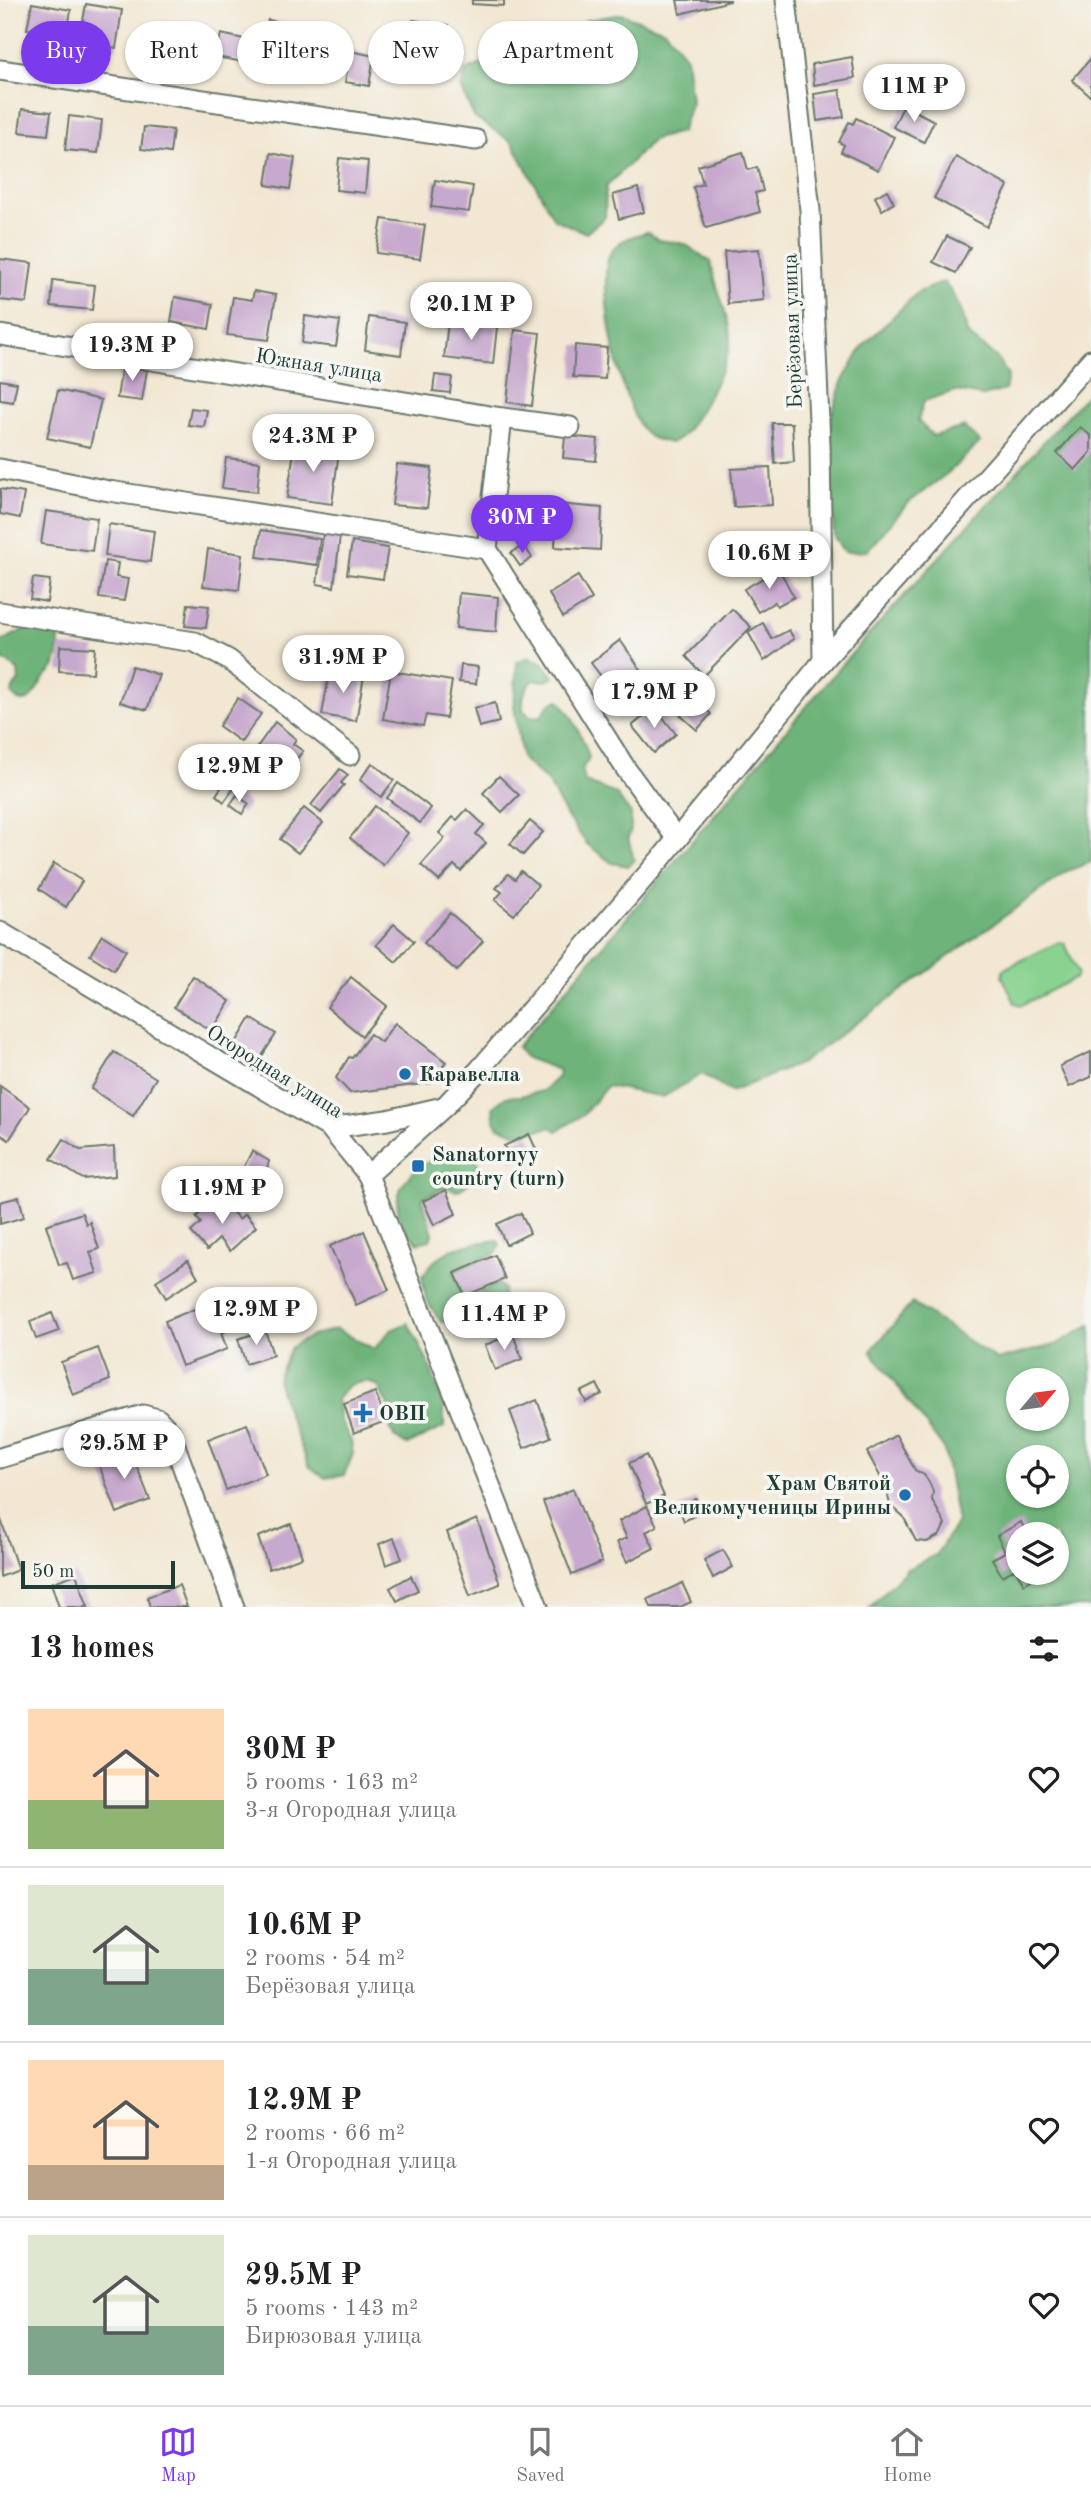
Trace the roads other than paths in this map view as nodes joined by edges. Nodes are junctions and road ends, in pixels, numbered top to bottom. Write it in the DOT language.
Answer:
graph roads {
  1 [pos="786,0"];
  2 [pos="0,70"];
  3 [pos="476,140"];
  4 [pos="0,335"];
  5 [pos="1091,360"];
  6 [pos="502,418"];
  7 [pos="570,427"];
  8 [pos="0,470"];
  9 [pos="488,549"];
  10 [pos="0,612"];
  11 [pos="823,661"];
  12 [pos="350,755"];
  13 [pos="677,839"];
  14 [pos="0,932"];
  15 [pos="444,1107"];
  16 [pos="330,1128"];
  17 [pos="368,1175"];
  18 [pos="0,1458"];
  19 [pos="234,1607"];
  20 [pos="538,1607"];
  1 -- 11 [label="street, Берёзовая улица"];
  2 -- 3 [label="street"];
  4 -- 6 [label="street, Южная улица"];
  5 -- 11 [label="street"];
  6 -- 7 [label="street, Южная улица"];
  6 -- 9 [label="street"];
  8 -- 9 [label="street"];
  9 -- 13 [label="street"];
  10 -- 12 [label="street"];
  11 -- 13 [label="street"];
  13 -- 15 [label="street"];
  14 -- 16 [label="street, Огородная улица"];
  15 -- 16 [label="street"];
  15 -- 17 [label="street"];
  16 -- 17 [label="street, Огородная улица"];
  17 -- 20 [label="street, Огородная улица"];
  18 -- 19 [label="street"];
}
